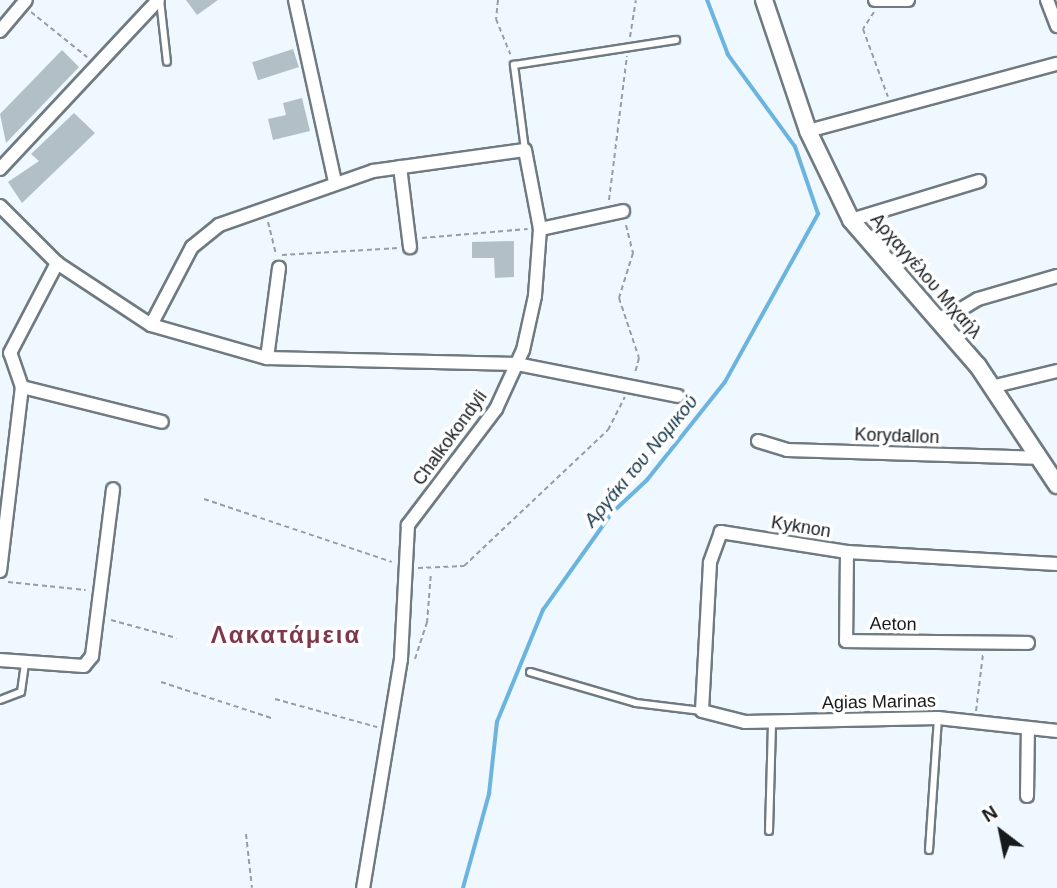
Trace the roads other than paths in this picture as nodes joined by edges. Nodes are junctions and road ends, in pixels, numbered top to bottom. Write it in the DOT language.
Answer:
graph roads {
  1 [pos="159,0"];
  2 [pos="295,0"];
  3 [pos="764,0"];
  4 [pos="908,0"];
  5 [pos="1047,0"];
  6 [pos="878,1"];
  7 [pos="24,2"];
  8 [pos="1057,26"];
  9 [pos="0,31"];
  10 [pos="676,40"];
  11 [pos="167,62"];
  12 [pos="1057,64"];
  13 [pos="808,131"];
  14 [pos="525,150"];
  15 [pos="400,167"];
  16 [pos="0,169"];
  17 [pos="979,181"];
  18 [pos="335,182"];
  19 [pos="0,206"];
  20 [pos="622,211"];
  21 [pos="851,220"];
  22 [pos="540,229"];
  23 [pos="409,243"];
  24 [pos="57,263"];
  25 [pos="279,268"];
  26 [pos="1057,276"];
  27 [pos="940,322"];
  28 [pos="151,325"];
  29 [pos="0,342"];
  30 [pos="10,353"];
  31 [pos="267,358"];
  32 [pos="517,364"];
  33 [pos="1057,370"];
  34 [pos="23,387"];
  35 [pos="991,387"];
  36 [pos="678,396"];
  37 [pos="162,422"];
  38 [pos="758,441"];
  39 [pos="1036,458"];
  40 [pos="1057,485"];
  41 [pos="6,488"];
  42 [pos="113,489"];
  43 [pos="847,552"];
  44 [pos="1057,564"];
  45 [pos="0,570"];
  46 [pos="1028,643"];
  47 [pos="0,660"];
  48 [pos="25,663"];
  49 [pos="530,672"];
  50 [pos="0,700"];
  51 [pos="702,711"];
  52 [pos="938,718"];
  53 [pos="772,722"];
  54 [pos="1028,728"];
  55 [pos="1057,731"];
  56 [pos="1027,796"];
  57 [pos="769,831"];
  58 [pos="929,850"];
  59 [pos="363,888"];
  1 -- 11 [label="lane"];
  1 -- 16 [label="street"];
  2 -- 18 [label="street"];
  3 -- 13 [label="street, Αρχαγγέλου Μιχαήλ"];
  4 -- 6 [label="street"];
  5 -- 8 [label="street"];
  7 -- 9 [label="street"];
  10 -- 14 [label="lane"];
  12 -- 13 [label="street"];
  13 -- 21 [label="street, Αρχαγγέλου Μιχαήλ"];
  14 -- 15 [label="street"];
  14 -- 22 [label="street, Chalkokondyli"];
  15 -- 18 [label="street"];
  15 -- 23 [label="street"];
  17 -- 21 [label="street"];
  18 -- 28 [label="street"];
  19 -- 24 [label="street"];
  20 -- 22 [label="street"];
  21 -- 27 [label="street, Αρχαγγέλου Μιχαήλ"];
  22 -- 32 [label="street, Chalkokondyli"];
  24 -- 28 [label="street"];
  24 -- 30 [label="street"];
  25 -- 31 [label="street"];
  26 -- 27 [label="street"];
  27 -- 35 [label="street, Αρχαγγέλου Μιχαήλ"];
  28 -- 31 [label="street"];
  29 -- 30 [label="street"];
  30 -- 34 [label="street"];
  31 -- 32 [label="street"];
  32 -- 36 [label="street"];
  32 -- 59 [label="street, Chalkokondyli"];
  33 -- 35 [label="street"];
  34 -- 37 [label="street"];
  34 -- 41 [label="street"];
  35 -- 39 [label="street, Αρχαγγέλου Μιχαήλ"];
  38 -- 39 [label="street, Korydallon"];
  39 -- 40 [label="street, Αρχαγγέλου Μιχαήλ"];
  41 -- 45 [label="street"];
  42 -- 48 [label="street"];
  43 -- 44 [label="street, Kyknon"];
  43 -- 46 [label="street, Aeton"];
  43 -- 51 [label="street, Kyknon"];
  47 -- 48 [label="street"];
  48 -- 50 [label="lane"];
  49 -- 51 [label="lane"];
  51 -- 53 [label="street, Agias Marinas"];
  52 -- 53 [label="street, Agias Marinas"];
  52 -- 54 [label="street, Agias Marinas"];
  52 -- 58 [label="lane"];
  53 -- 57 [label="lane"];
  54 -- 55 [label="street, Agias Marinas"];
  54 -- 56 [label="street"];
}
